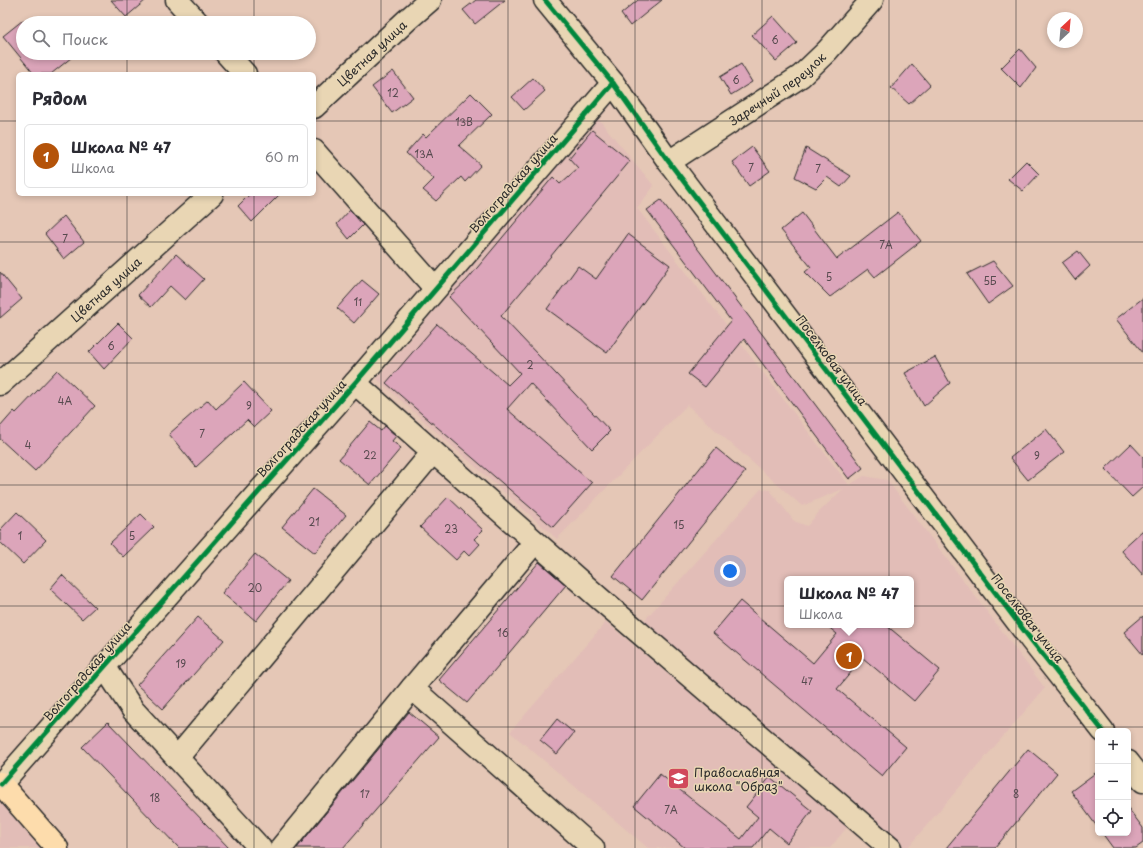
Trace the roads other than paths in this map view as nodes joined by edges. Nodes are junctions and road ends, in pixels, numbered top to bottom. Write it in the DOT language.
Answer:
graph roads {
  1 [pos="177,0"];
  2 [pos="430,0"];
  3 [pos="545,0"];
  4 [pos="872,0"];
  5 [pos="192,16"];
  6 [pos="232,60"];
  7 [pos="243,72"];
  8 [pos="613,83"];
  9 [pos="316,105"];
  10 [pos="316,153"];
  11 [pos="669,162"];
  12 [pos="210,196"];
  13 [pos="435,288"];
  14 [pos="355,383"];
  15 [pos="0,384"];
  16 [pos="433,452"];
  17 [pos="535,542"];
  18 [pos="104,666"];
  19 [pos="412,688"];
  20 [pos="1101,728"];
  21 [pos="177,758"];
  22 [pos="1130,764"];
  23 [pos="1143,781"];
  24 [pos="0,783"];
  25 [pos="57,848"];
  26 [pos="260,848"];
  27 [pos="281,848"];
  28 [pos="593,848"];
  29 [pos="890,848"];
  1 -- 5 [label="street"];
  2 -- 9 [label="street, Цветная улица"];
  3 -- 8 [label="street, Поселковая улица"];
  4 -- 11 [label="street, Заречный переулок"];
  6 -- 7 [label="street"];
  8 -- 11 [label="street, Поселковая улица"];
  8 -- 13 [label="street, Волгоградская улица"];
  10 -- 13 [label="street"];
  11 -- 20 [label="street, Поселковая улица"];
  12 -- 15 [label="street, Цветная улица"];
  13 -- 14 [label="street, Волгоградская улица"];
  14 -- 16 [label="street"];
  14 -- 18 [label="street, Волгоградская улица"];
  16 -- 17 [label="street"];
  16 -- 21 [label="street"];
  17 -- 19 [label="street"];
  17 -- 29 [label="street"];
  18 -- 21 [label="street"];
  18 -- 24 [label="street, Волгоградская улица"];
  19 -- 27 [label="street"];
  19 -- 28 [label="street"];
  21 -- 26 [label="street"];
  22 -- 23 [label="street"];
  24 -- 25 [label="main road"];
}
